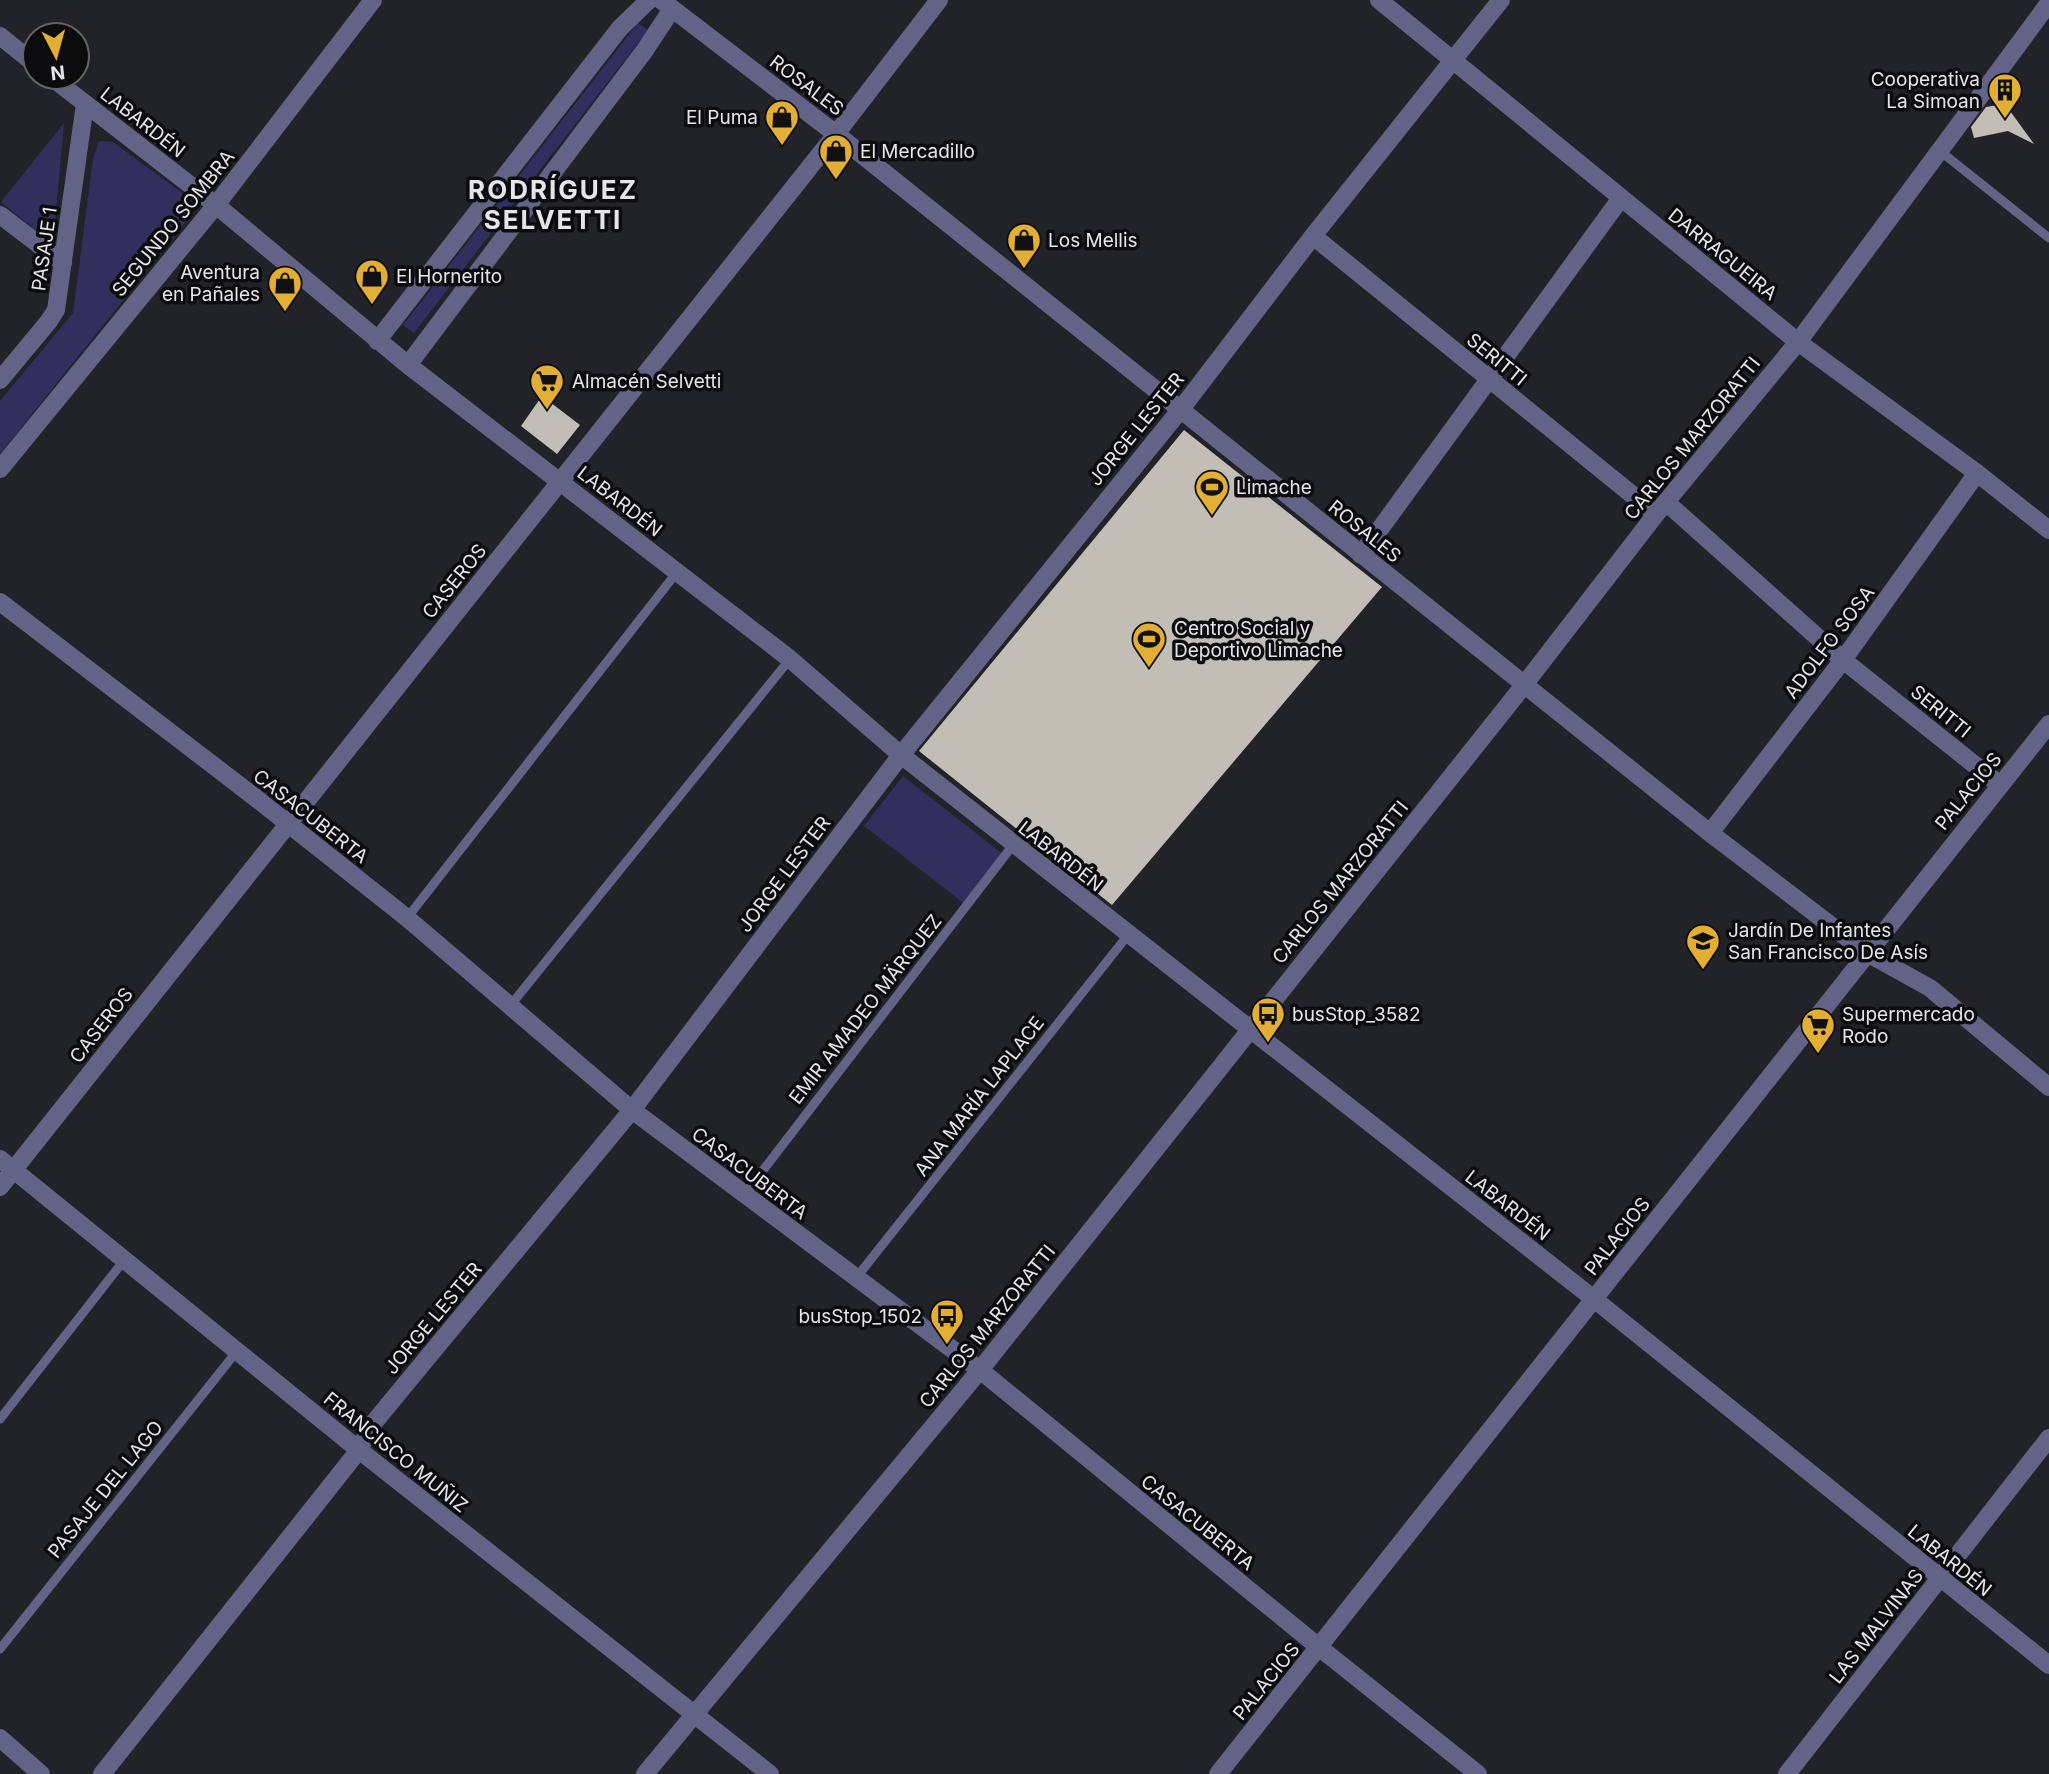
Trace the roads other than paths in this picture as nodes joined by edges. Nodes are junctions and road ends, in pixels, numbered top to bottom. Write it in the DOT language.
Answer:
graph roads {
  1 [pos="373,0"];
  2 [pos="649,0"];
  3 [pos="939,0"];
  4 [pos="1379,0"];
  5 [pos="1502,0"];
  6 [pos="2049,3"];
  7 [pos="666,4"];
  8 [pos="0,36"];
  9 [pos="21,53"];
  10 [pos="1454,59"];
  11 [pos="69,91"];
  12 [pos="85,104"];
  13 [pos="836,134"];
  14 [pos="1940,151"];
  15 [pos="1621,198"];
  16 [pos="216,205"];
  17 [pos="0,215"];
  18 [pos="1313,236"];
  19 [pos="2049,238"];
  20 [pos="63,263"];
  21 [pos="377,341"];
  22 [pos="1798,342"];
  23 [pos="408,365"];
  24 [pos="0,380"];
  25 [pos="1489,380"];
  26 [pos="1181,408"];
  27 [pos="0,469"];
  28 [pos="1977,473"];
  29 [pos="561,481"];
  30 [pos="1662,509"];
  31 [pos="2049,530"];
  32 [pos="1360,555"];
  33 [pos="677,572"];
  34 [pos="0,602"];
  35 [pos="790,659"];
  36 [pos="1843,660"];
  37 [pos="1524,685"];
  38 [pos="2049,724"];
  39 [pos="901,755"];
  40 [pos="2000,785"];
  41 [pos="288,824"];
  42 [pos="1710,833"];
  43 [pos="1013,845"];
  44 [pos="407,918"];
  45 [pos="1128,935"];
  46 [pos="1867,953"];
  47 [pos="510,1007"];
  48 [pos="1249,1029"];
  49 [pos="2049,1087"];
  50 [pos="632,1110"];
  51 [pos="7,1164"];
  52 [pos="0,1187"];
  53 [pos="744,1195"];
  54 [pos="125,1259"];
  55 [pos="856,1278"];
  56 [pos="1594,1299"];
  57 [pos="237,1351"];
  58 [pos="980,1370"];
  59 [pos="0,1419"];
  60 [pos="2049,1438"];
  61 [pos="359,1450"];
  62 [pos="1940,1579"];
  63 [pos="0,1648"];
  64 [pos="1320,1648"];
  65 [pos="2049,1665"];
  66 [pos="693,1714"];
  67 [pos="0,1738"];
  68 [pos="41,1774"];
  69 [pos="102,1774"];
  70 [pos="645,1774"];
  71 [pos="770,1774"];
  72 [pos="1218,1774"];
  73 [pos="1478,1774"];
  74 [pos="1787,1774"];
  1 -- 16 [label="street, SEGUNDO SOMBRA"];
  2 -- 21 [label="street"];
  3 -- 13 [label="street, CASEROS"];
  4 -- 10 [label="street, DARRAGUEIRA"];
  5 -- 10 [label="street, JORGE LESTER"];
  6 -- 14 [label="street, CARLOS MARZORATTI"];
  7 -- 13 [label="street, ROSALES"];
  7 -- 23 [label="street"];
  8 -- 9 [label="street"];
  10 -- 15 [label="street, DARRAGUEIRA"];
  10 -- 18 [label="street, JORGE LESTER"];
  11 -- 12 [label="street, LABARDÉN"];
  12 -- 16 [label="street, LABARDÉN"];
  12 -- 20 [label="street, PASAJE 1"];
  13 -- 26 [label="street, ROSALES"];
  13 -- 29 [label="street, CASEROS"];
  14 -- 19 [label="lane"];
  14 -- 22 [label="street, CARLOS MARZORATTI"];
  15 -- 22 [label="street, DARRAGUEIRA"];
  15 -- 25 [label="street"];
  16 -- 21 [label="street, LABARDÉN"];
  16 -- 27 [label="street, SEGUNDO SOMBRA"];
  17 -- 20 [label="street"];
  18 -- 25 [label="street, SERITTI"];
  18 -- 26 [label="street, JORGE LESTER"];
  20 -- 24 [label="street, PASAJE 1"];
  21 -- 23 [label="street, LABARDÉN"];
  22 -- 28 [label="street, DARRAGUEIRA"];
  22 -- 30 [label="street, CARLOS MARZORATTI"];
  23 -- 29 [label="street, LABARDÉN"];
  25 -- 30 [label="street, SERITTI"];
  25 -- 32 [label="street"];
  26 -- 32 [label="street, ROSALES"];
  26 -- 39 [label="street, JORGE LESTER"];
  28 -- 31 [label="street, DARRAGUEIRA"];
  28 -- 36 [label="street, ADOLFO SOSA"];
  29 -- 33 [label="street, LABARDÉN"];
  29 -- 41 [label="street, CASEROS"];
  30 -- 36 [label="street, SERITTI"];
  30 -- 37 [label="street, CARLOS MARZORATTI"];
  32 -- 37 [label="street, ROSALES"];
  33 -- 35 [label="street, LABARDÉN"];
  33 -- 44 [label="lane"];
  34 -- 41 [label="street, CASACUBERTA"];
  35 -- 39 [label="street, LABARDÉN"];
  35 -- 47 [label="lane"];
  36 -- 40 [label="street, SERITTI"];
  36 -- 42 [label="street, ADOLFO SOSA"];
  37 -- 42 [label="street, ROSALES"];
  37 -- 48 [label="street, CARLOS MARZORATTI"];
  38 -- 40 [label="street, PALACIOS"];
  39 -- 43 [label="street, LABARDÉN"];
  39 -- 50 [label="street, JORGE LESTER"];
  40 -- 46 [label="street, PALACIOS"];
  41 -- 44 [label="street, CASACUBERTA"];
  41 -- 51 [label="street, CASEROS"];
  42 -- 46 [label="street, ROSALES"];
  43 -- 45 [label="street, LABARDÉN"];
  43 -- 53 [label="lane, EMIR AMADEO MÄRQUEZ"];
  44 -- 47 [label="street, CASACUBERTA"];
  45 -- 48 [label="street, LABARDÉN"];
  45 -- 55 [label="lane, ANA MARÍA LAPLACE"];
  46 -- 49 [label="street, ROSALES"];
  46 -- 56 [label="street, PALACIOS"];
  47 -- 50 [label="street, CASACUBERTA"];
  48 -- 56 [label="street, LABARDÉN"];
  48 -- 58 [label="street, CARLOS MARZORATTI"];
  50 -- 53 [label="street, CASACUBERTA"];
  50 -- 61 [label="street, JORGE LESTER"];
  51 -- 52 [label="street, CASEROS"];
  51 -- 54 [label="street, FRANCISCO MUÑIZ"];
  53 -- 55 [label="street, CASACUBERTA"];
  54 -- 57 [label="street, FRANCISCO MUÑIZ"];
  54 -- 59 [label="lane"];
  55 -- 58 [label="street, CASACUBERTA"];
  56 -- 62 [label="street, LABARDÉN"];
  56 -- 64 [label="street, PALACIOS"];
  57 -- 61 [label="street, FRANCISCO MUÑIZ"];
  57 -- 63 [label="lane, PASAJE DEL LAGO"];
  58 -- 64 [label="street, CASACUBERTA"];
  58 -- 66 [label="street, CARLOS MARZORATTI"];
  60 -- 62 [label="street, LAS MALVINAS"];
  61 -- 66 [label="street, FRANCISCO MUÑIZ"];
  61 -- 69 [label="street, JORGE LESTER"];
  62 -- 65 [label="street, LABARDÉN"];
  62 -- 74 [label="street, LAS MALVINAS"];
  64 -- 72 [label="street, PALACIOS"];
  64 -- 73 [label="street, CASACUBERTA"];
  66 -- 70 [label="street, CARLOS MARZORATTI"];
  66 -- 71 [label="street, FRANCISCO MUÑIZ"];
  67 -- 68 [label="street"];
}
